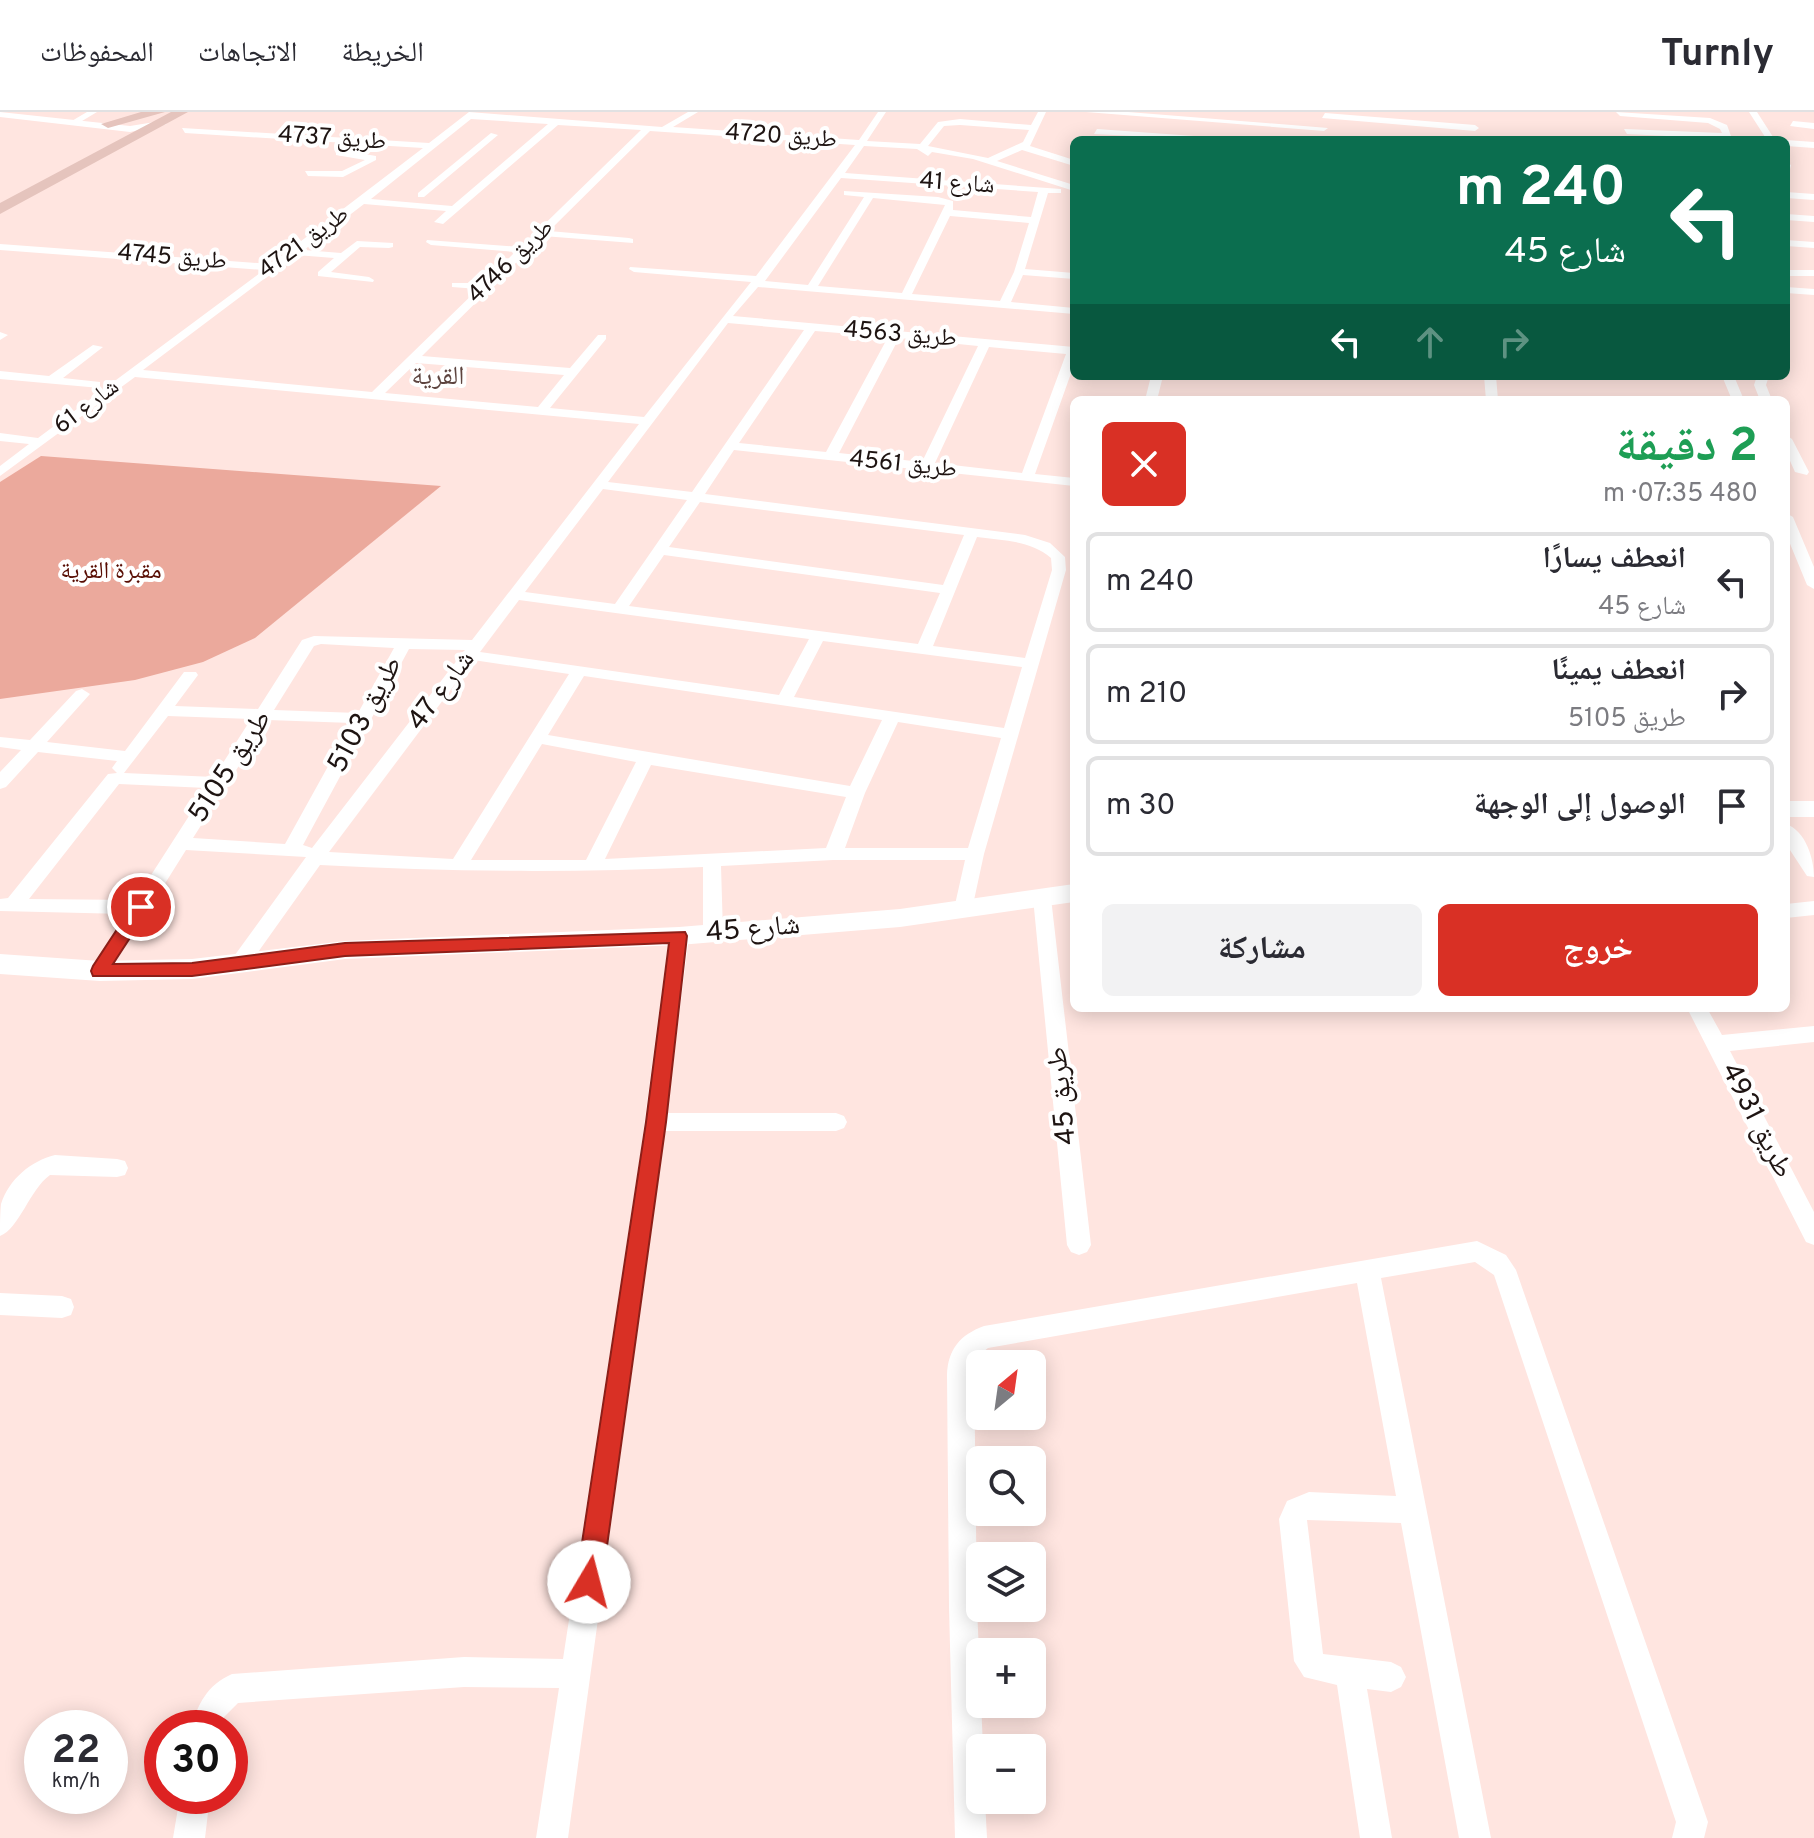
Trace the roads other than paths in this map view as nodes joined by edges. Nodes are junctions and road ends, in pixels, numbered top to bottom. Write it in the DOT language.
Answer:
graph roads {
  1 [pos="93,112"];
  2 [pos="181,112"];
  3 [pos="694,112"];
  4 [pos="882,112"];
  5 [pos="1042,112"];
  6 [pos="1090,112"];
  7 [pos="1472,112"];
  8 [pos="1753,112"];
  9 [pos="1103,113"];
  10 [pos="1619,113"];
  11 [pos="0,114"];
  12 [pos="472,114"];
  13 [pos="1158,114"];
  14 [pos="1325,114"];
  15 [pos="160,116"];
  16 [pos="1222,116"];
  17 [pos="74,122"];
  18 [pos="556,122"];
  19 [pos="1793,124"];
  20 [pos="1814,126"];
  21 [pos="133,128"];
  22 [pos="1035,128"];
  23 [pos="1475,128"];
  24 [pos="647,129"];
  25 [pos="185,130"];
  26 [pos="662,130"];
  27 [pos="105,131"];
  28 [pos="1271,132"];
  29 [pos="494,135"];
  30 [pos="1324,135"];
  31 [pos="1628,135"];
  32 [pos="1095,136"];
  33 [pos="1476,136"];
  34 [pos="1768,136"];
  35 [pos="356,140"];
  36 [pos="862,142"];
  37 [pos="1790,143"];
  38 [pos="1814,145"];
  39 [pos="922,147"];
  40 [pos="1023,147"];
  41 [pos="425,150"];
  42 [pos="442,155"];
  43 [pos="455,156"];
  44 [pos="467,157"];
  45 [pos="1070,159"];
  46 [pos="989,161"];
  47 [pos="308,173"];
  48 [pos="840,175"];
  49 [pos="969,176"];
  50 [pos="1070,189"];
  51 [pos="1044,190"];
  52 [pos="1070,190"];
  53 [pos="847,193"];
  54 [pos="421,195"];
  55 [pos="870,195"];
  56 [pos="1790,195"];
  57 [pos="1814,197"];
  58 [pos="362,201"];
  59 [pos="1,204"];
  60 [pos="454,209"];
  61 [pos="947,213"];
  62 [pos="1790,217"];
  63 [pos="1814,219"];
  64 [pos="1033,220"];
  65 [pos="439,222"];
  66 [pos="540,233"];
  67 [pos="629,241"];
  68 [pos="431,242"];
  69 [pos="1790,243"];
  70 [pos="0,245"];
  71 [pos="389,245"];
  72 [pos="1814,245"];
  73 [pos="523,250"];
  74 [pos="290,253"];
  75 [pos="340,258"];
  76 [pos="272,267"];
  77 [pos="634,269"];
  78 [pos="1019,272"];
  79 [pos="1790,273"];
  80 [pos="1814,273"];
  81 [pos="1070,276"];
  82 [pos="369,280"];
  83 [pos="759,282"];
  84 [pos="456,285"];
  85 [pos="486,286"];
  86 [pos="811,289"];
  87 [pos="1790,290"];
  88 [pos="1814,292"];
  89 [pos="905,297"];
  90 [pos="1004,305"];
  91 [pos="1070,311"];
  92 [pos="725,319"];
  93 [pos="812,327"];
  94 [pos="896,334"];
  95 [pos="602,337"];
  96 [pos="985,343"];
  97 [pos="97,347"];
  98 [pos="1070,351"];
  99 [pos="412,359"];
  100 [pos="1070,362"];
  101 [pos="573,372"];
  102 [pos="132,373"];
  103 [pos="0,375"];
  104 [pos="52,380"];
  105 [pos="96,385"];
  106 [pos="376,395"];
  107 [pos="541,411"];
  108 [pos="650,421"];
  109 [pos="0,437"];
  110 [pos="41,442"];
  111 [pos="1790,445"];
  112 [pos="732,446"];
  113 [pos="830,457"];
  114 [pos="926,468"];
  115 [pos="0,472"];
  116 [pos="1808,472"];
  117 [pos="1027,477"];
  118 [pos="1070,482"];
  119 [pos="602,485"];
  120 [pos="698,498"];
  121 [pos="1790,527"];
  122 [pos="972,533"];
  123 [pos="661,550"];
  124 [pos="1814,585"];
  125 [pos="948,590"];
  126 [pos="516,595"];
  127 [pos="620,608"];
  128 [pos="819,634"];
  129 [pos="404,644"];
  130 [pos="925,647"];
  131 [pos="474,650"];
  132 [pos="1033,664"];
  133 [pos="579,671"];
  134 [pos="190,675"];
  135 [pos="82,694"];
  136 [pos="784,701"];
  137 [pos="164,711"];
  138 [pos="264,715"];
  139 [pos="892,717"];
  140 [pos="364,718"];
  141 [pos="1012,734"];
  142 [pos="537,738"];
  143 [pos="0,742"];
  144 [pos="34,746"];
  145 [pos="129,757"];
  146 [pos="646,759"];
  147 [pos="114,778"];
  148 [pos="0,783"];
  149 [pos="220,783"];
  150 [pos="856,793"];
  151 [pos="1790,809"];
  152 [pos="1814,809"];
  153 [pos="1790,836"];
  154 [pos="181,844"];
  155 [pos="291,850"];
  156 [pos="833,854"];
  157 [pos="975,854"];
  158 [pos="317,855"];
  159 [pos="712,860"];
  160 [pos="458,866"];
  161 [pos="592,866"];
  162 [pos="1814,871"];
  163 [pos="1070,894"];
  164 [pos="1042,898"];
  165 [pos="7,905"];
  166 [pos="141,907"];
  167 [pos="1814,908"];
  168 [pos="964,909"];
  169 [pos="1790,911"];
  170 [pos="713,933"];
  171 [pos="679,936"];
  172 [pos="0,964"];
  173 [pos="239,964"];
  174 [pos="100,971"];
  175 [pos="1699,1012"];
  176 [pos="1814,1034"];
  177 [pos="1716,1044"];
  178 [pos="656,1122"];
  179 [pos="836,1122"];
  180 [pos="117,1168"];
  181 [pos="0,1226"];
  182 [pos="1814,1235"];
  183 [pos="1079,1245"];
  184 [pos="1367,1270"];
  185 [pos="0,1304"];
  186 [pos="62,1307"];
  187 [pos="1413,1510"];
  188 [pos="1350,1672"];
  189 [pos="576,1674"];
  190 [pos="1391,1677"];
  191 [pos="211,1710"];
  192 [pos="192,1814"];
  193 [pos="189,1838"];
  194 [pos="552,1838"];
  195 [pos="971,1838"];
  196 [pos="1376,1838"];
  197 [pos="1475,1838"];
  198 [pos="1688,1838"];
  1 -- 17 [label="street"];
  2 -- 15 [label="main road"];
  3 -- 26 [label="street"];
  4 -- 36 [label="street, شارع 47"];
  5 -- 22 [label="street"];
  6 -- 9 [label="street"];
  7 -- 23 [label="street"];
  8 -- 34 [label="street"];
  9 -- 13 [label="street"];
  9 -- 32 [label="street"];
  10 -- 31 [label="street"];
  10 -- 31 [label="street"];
  11 -- 17 [label="street"];
  12 -- 18 [label="street, طريق 4720"];
  12 -- 41 [label="street, طريق 4721"];
  13 -- 16 [label="street"];
  14 -- 23 [label="street"];
  14 -- 30 [label="street"];
  15 -- 21 [label="main road"];
  15 -- 27 [label="main road"];
  15 -- 59 [label="main road"];
  16 -- 30 [label="street"];
  17 -- 27 [label="street"];
  18 -- 24 [label="street, طريق 4720"];
  18 -- 60 [label="street"];
  19 -- 20 [label="street"];
  21 -- 27 [label="main road"];
  21 -- 59 [label="main road"];
  22 -- 39 [label="street"];
  22 -- 40 [label="street"];
  23 -- 33 [label="street"];
  24 -- 26 [label="street, طريق 4720"];
  24 -- 66 [label="street, طريق 4746"];
  25 -- 35 [label="street, طريق 4737"];
  26 -- 36 [label="street, طريق 4720"];
  27 -- 59 [label="main road"];
  28 -- 30 [label="street"];
  29 -- 44 [label="street"];
  35 -- 41 [label="street, طريق 4737"];
  35 -- 47 [label="street"];
  36 -- 39 [label="street, طريق 4720"];
  36 -- 48 [label="street, شارع 47"];
  37 -- 38 [label="street"];
  39 -- 46 [label="street"];
  39 -- 49 [label="street"];
  40 -- 45 [label="street"];
  40 -- 46 [label="street"];
  41 -- 42 [label="street, طريق 4737"];
  41 -- 58 [label="street, طريق 4721"];
  43 -- 44 [label="street"];
  44 -- 54 [label="street"];
  46 -- 50 [label="street"];
  48 -- 49 [label="street, شارع 41"];
  48 -- 83 [label="street, شارع 47"];
  49 -- 51 [label="street, شارع 41"];
  51 -- 52 [label="street, شارع 41"];
  51 -- 64 [label="street"];
  53 -- 55 [label="street"];
  55 -- 61 [label="street"];
  55 -- 86 [label="street"];
  56 -- 57 [label="street"];
  58 -- 60 [label="street"];
  58 -- 74 [label="street, طريق 4721"];
  60 -- 65 [label="street"];
  61 -- 64 [label="street"];
  61 -- 89 [label="street"];
  62 -- 63 [label="street"];
  64 -- 78 [label="street"];
  66 -- 67 [label="street"];
  66 -- 73 [label="street, طريق 4746"];
  68 -- 73 [label="street"];
  69 -- 72 [label="street"];
  70 -- 76 [label="street, طريق 4745"];
  71 -- 75 [label="street"];
  73 -- 85 [label="street, طريق 4746"];
  74 -- 75 [label="street"];
  74 -- 76 [label="street, طريق 4721"];
  75 -- 82 [label="street"];
  76 -- 102 [label="street, طريق 4721"];
  77 -- 83 [label="street"];
  78 -- 81 [label="street"];
  78 -- 90 [label="street"];
  79 -- 80 [label="street"];
  83 -- 86 [label="street"];
  83 -- 92 [label="street, شارع 47"];
  84 -- 85 [label="street"];
  85 -- 99 [label="street, طريق 4746"];
  86 -- 89 [label="street"];
  87 -- 88 [label="street"];
  89 -- 90 [label="street"];
  90 -- 91 [label="street"];
  92 -- 93 [label="street, طريق 4563"];
  92 -- 108 [label="street, شارع 47"];
  93 -- 94 [label="street, طريق 4563"];
  93 -- 112 [label="street"];
  94 -- 96 [label="street, طريق 4563"];
  94 -- 113 [label="street"];
  95 -- 101 [label="street"];
  96 -- 98 [label="street, طريق 4563"];
  96 -- 114 [label="street"];
  97 -- 104 [label="street"];
  99 -- 101 [label="street"];
  99 -- 106 [label="street, طريق 4746"];
  100 -- 117 [label="street"];
  101 -- 107 [label="street"];
  102 -- 106 [label="street"];
  102 -- 110 [label="street, شارع 61"];
  103 -- 104 [label="street"];
  104 -- 105 [label="street"];
  106 -- 107 [label="street"];
  107 -- 108 [label="street"];
  108 -- 119 [label="street, شارع 47"];
  109 -- 110 [label="street, شارع 61"];
  110 -- 115 [label="street, شارع 61"];
  111 -- 116 [label="street"];
  112 -- 113 [label="street, طريق 4561"];
  112 -- 120 [label="street"];
  113 -- 114 [label="street, طريق 4561"];
  114 -- 117 [label="street, طريق 4561"];
  117 -- 118 [label="street, طريق 4561"];
  119 -- 120 [label="street"];
  119 -- 126 [label="street, شارع 47"];
  120 -- 122 [label="street"];
  120 -- 123 [label="street"];
  121 -- 124 [label="street"];
  122 -- 125 [label="street"];
  122 -- 132 [label="street"];
  123 -- 125 [label="street"];
  123 -- 127 [label="street"];
  125 -- 130 [label="street"];
  126 -- 127 [label="street"];
  126 -- 131 [label="street, شارع 47"];
  127 -- 128 [label="street"];
  128 -- 130 [label="street"];
  128 -- 136 [label="street"];
  129 -- 131 [label="street, طريق 5103"];
  129 -- 138 [label="street, طريق 5105"];
  129 -- 140 [label="street, طريق 5103"];
  130 -- 132 [label="street"];
  131 -- 133 [label="street, طريق 5103"];
  131 -- 158 [label="street, شارع 47"];
  132 -- 141 [label="street"];
  133 -- 136 [label="street, طريق 5103"];
  133 -- 142 [label="street"];
  134 -- 137 [label="street"];
  135 -- 144 [label="street"];
  136 -- 139 [label="street, طريق 5103"];
  137 -- 138 [label="street"];
  137 -- 145 [label="street"];
  138 -- 140 [label="street"];
  138 -- 149 [label="street, طريق 5105"];
  139 -- 141 [label="street, طريق 5103"];
  139 -- 150 [label="street"];
  140 -- 155 [label="street, طريق 5103"];
  141 -- 157 [label="street"];
  142 -- 146 [label="street"];
  142 -- 160 [label="street"];
  143 -- 144 [label="street"];
  144 -- 145 [label="street"];
  144 -- 148 [label="street"];
  145 -- 147 [label="street"];
  146 -- 150 [label="street"];
  146 -- 161 [label="street"];
  147 -- 149 [label="street"];
  147 -- 165 [label="street"];
  149 -- 154 [label="street, طريق 5105"];
  150 -- 156 [label="street"];
  151 -- 152 [label="street"];
  153 -- 162 [label="street"];
  154 -- 155 [label="street"];
  154 -- 166 [label="street, طريق 5105"];
  155 -- 158 [label="street"];
  156 -- 157 [label="street"];
  156 -- 159 [label="street"];
  157 -- 168 [label="street"];
  158 -- 160 [label="street"];
  158 -- 173 [label="street, شارع 47"];
  159 -- 161 [label="street"];
  159 -- 170 [label="street"];
  160 -- 161 [label="street"];
  163 -- 164 [label="street, شارع 45"];
  164 -- 168 [label="street, شارع 45"];
  164 -- 183 [label="street, طريق 45"];
  165 -- 166 [label="street"];
  166 -- 174 [label="street, طريق 5105"];
  167 -- 169 [label="street"];
  168 -- 170 [label="street, شارع 45"];
  170 -- 171 [label="street, شارع 45"];
  171 -- 173 [label="street, شارع 45"];
  171 -- 178 [label="street"];
  172 -- 174 [label="street, شارع 45"];
  173 -- 174 [label="street, شارع 45"];
  175 -- 177 [label="street, طريق 4931"];
  176 -- 177 [label="street"];
  177 -- 182 [label="street, طريق 4931"];
  178 -- 179 [label="street"];
  178 -- 189 [label="street"];
  180 -- 181 [label="street"];
  184 -- 187 [label="street"];
  184 -- 195 [label="street"];
  184 -- 198 [label="street"];
  185 -- 186 [label="street"];
  187 -- 188 [label="street"];
  187 -- 197 [label="street"];
  188 -- 190 [label="street"];
  188 -- 196 [label="street"];
  189 -- 191 [label="street"];
  189 -- 194 [label="street"];
  192 -- 193 [label="street"];
}
